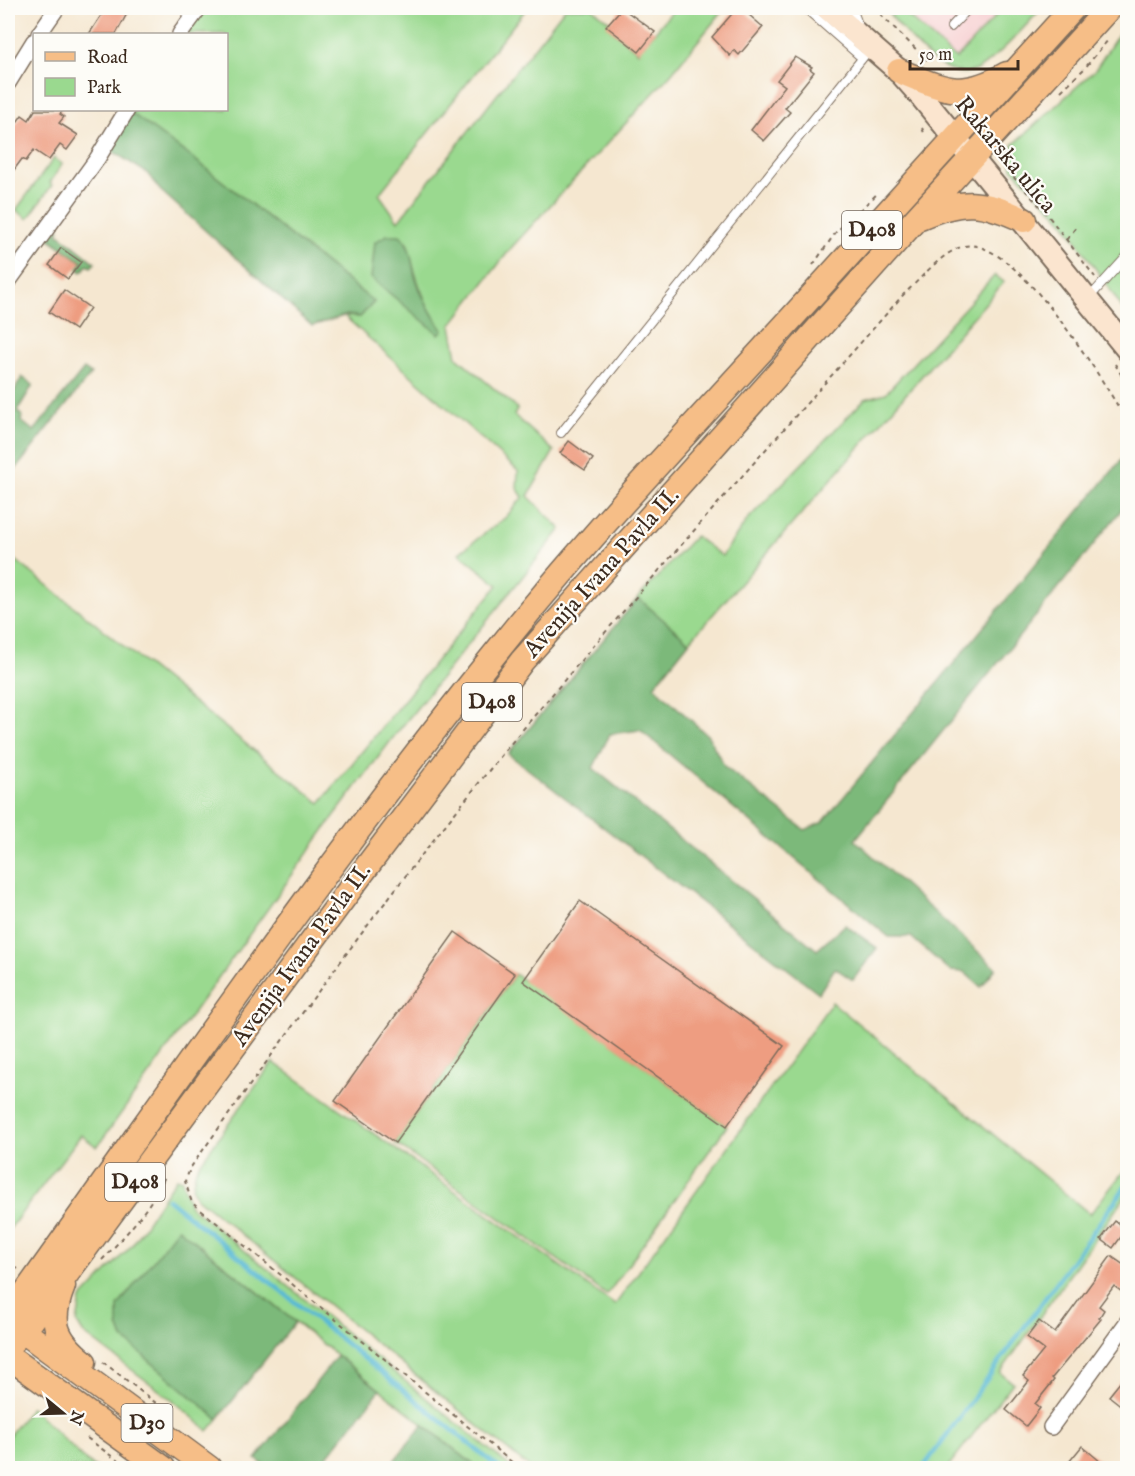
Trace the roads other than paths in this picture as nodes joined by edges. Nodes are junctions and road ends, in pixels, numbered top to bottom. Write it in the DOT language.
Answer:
graph roads {
  1 [pos="57,8"];
  2 [pos="199,8"];
  3 [pos="804,8"];
  4 [pos="827,8"];
  5 [pos="852,8"];
  6 [pos="969,8"];
  7 [pos="1073,8"];
  8 [pos="1109,8"];
  9 [pos="951,27"];
  10 [pos="40,33"];
  11 [pos="181,33"];
  12 [pos="33,43"];
  13 [pos="866,48"];
  14 [pos="1019,67"];
  15 [pos="899,71"];
  16 [pos="8,82"];
  17 [pos="126,111"];
  18 [pos="956,137"];
  19 [pos="972,156"];
  20 [pos="915,220"];
  21 [pos="1024,220"];
  22 [pos="1128,255"];
  23 [pos="8,282"];
  24 [pos="1095,292"];
  25 [pos="1128,350"];
  26 [pos="561,433"];
  27 [pos="76,1224"];
  28 [pos="68,1272"];
  29 [pos="8,1287"];
  30 [pos="1128,1321"];
  31 [pos="11,1329"];
  32 [pos="8,1356"];
  33 [pos="102,1389"];
  34 [pos="1051,1427"];
  35 [pos="163,1468"];
  36 [pos="209,1468"];
  1 -- 10 [label="street"];
  2 -- 11 [label="street"];
  3 -- 13 [label="lane"];
  4 -- 13 [label="main road, Rakarska ulica"];
  5 -- 13 [label="lane"];
  6 -- 9 [label="lane"];
  7 -- 14 [label="main road, Avenija Ivana Pavla II. / D408"];
  8 -- 19 [label="main road, Avenija Ivana Pavla II. / D408"];
  12 -- 16 [label="street"];
  13 -- 15 [label="main road, Rakarska ulica"];
  13 -- 26 [label="lane"];
  14 -- 15 [label="main road"];
  14 -- 18 [label="main road, Avenija Ivana Pavla II. / D408"];
  15 -- 18 [label="main road, Rakarska ulica"];
  17 -- 23 [label="street"];
  18 -- 19 [label="main road, Rakarska ulica"];
  18 -- 27 [label="main road, Avenija Ivana Pavla II. / D408"];
  19 -- 20 [label="main road, Avenija Ivana Pavla II. / D408"];
  19 -- 21 [label="main road, Rakarska ulica"];
  20 -- 21 [label="main road"];
  20 -- 28 [label="main road, Avenija Ivana Pavla II. / D408"];
  21 -- 24 [label="main road, Rakarska ulica"];
  22 -- 24 [label="lane"];
  24 -- 25 [label="main road, Rakarska ulica"];
  27 -- 29 [label="main road"];
  27 -- 31 [label="main road, Avenija Ivana Pavla II. / D408"];
  28 -- 31 [label="main road, Avenija Ivana Pavla II. / D408"];
  28 -- 33 [label="main road"];
  30 -- 34 [label="street"];
  31 -- 33 [label="main road, D30"];
  32 -- 35 [label="main road, D30"];
  33 -- 36 [label="main road, D30"];
}
